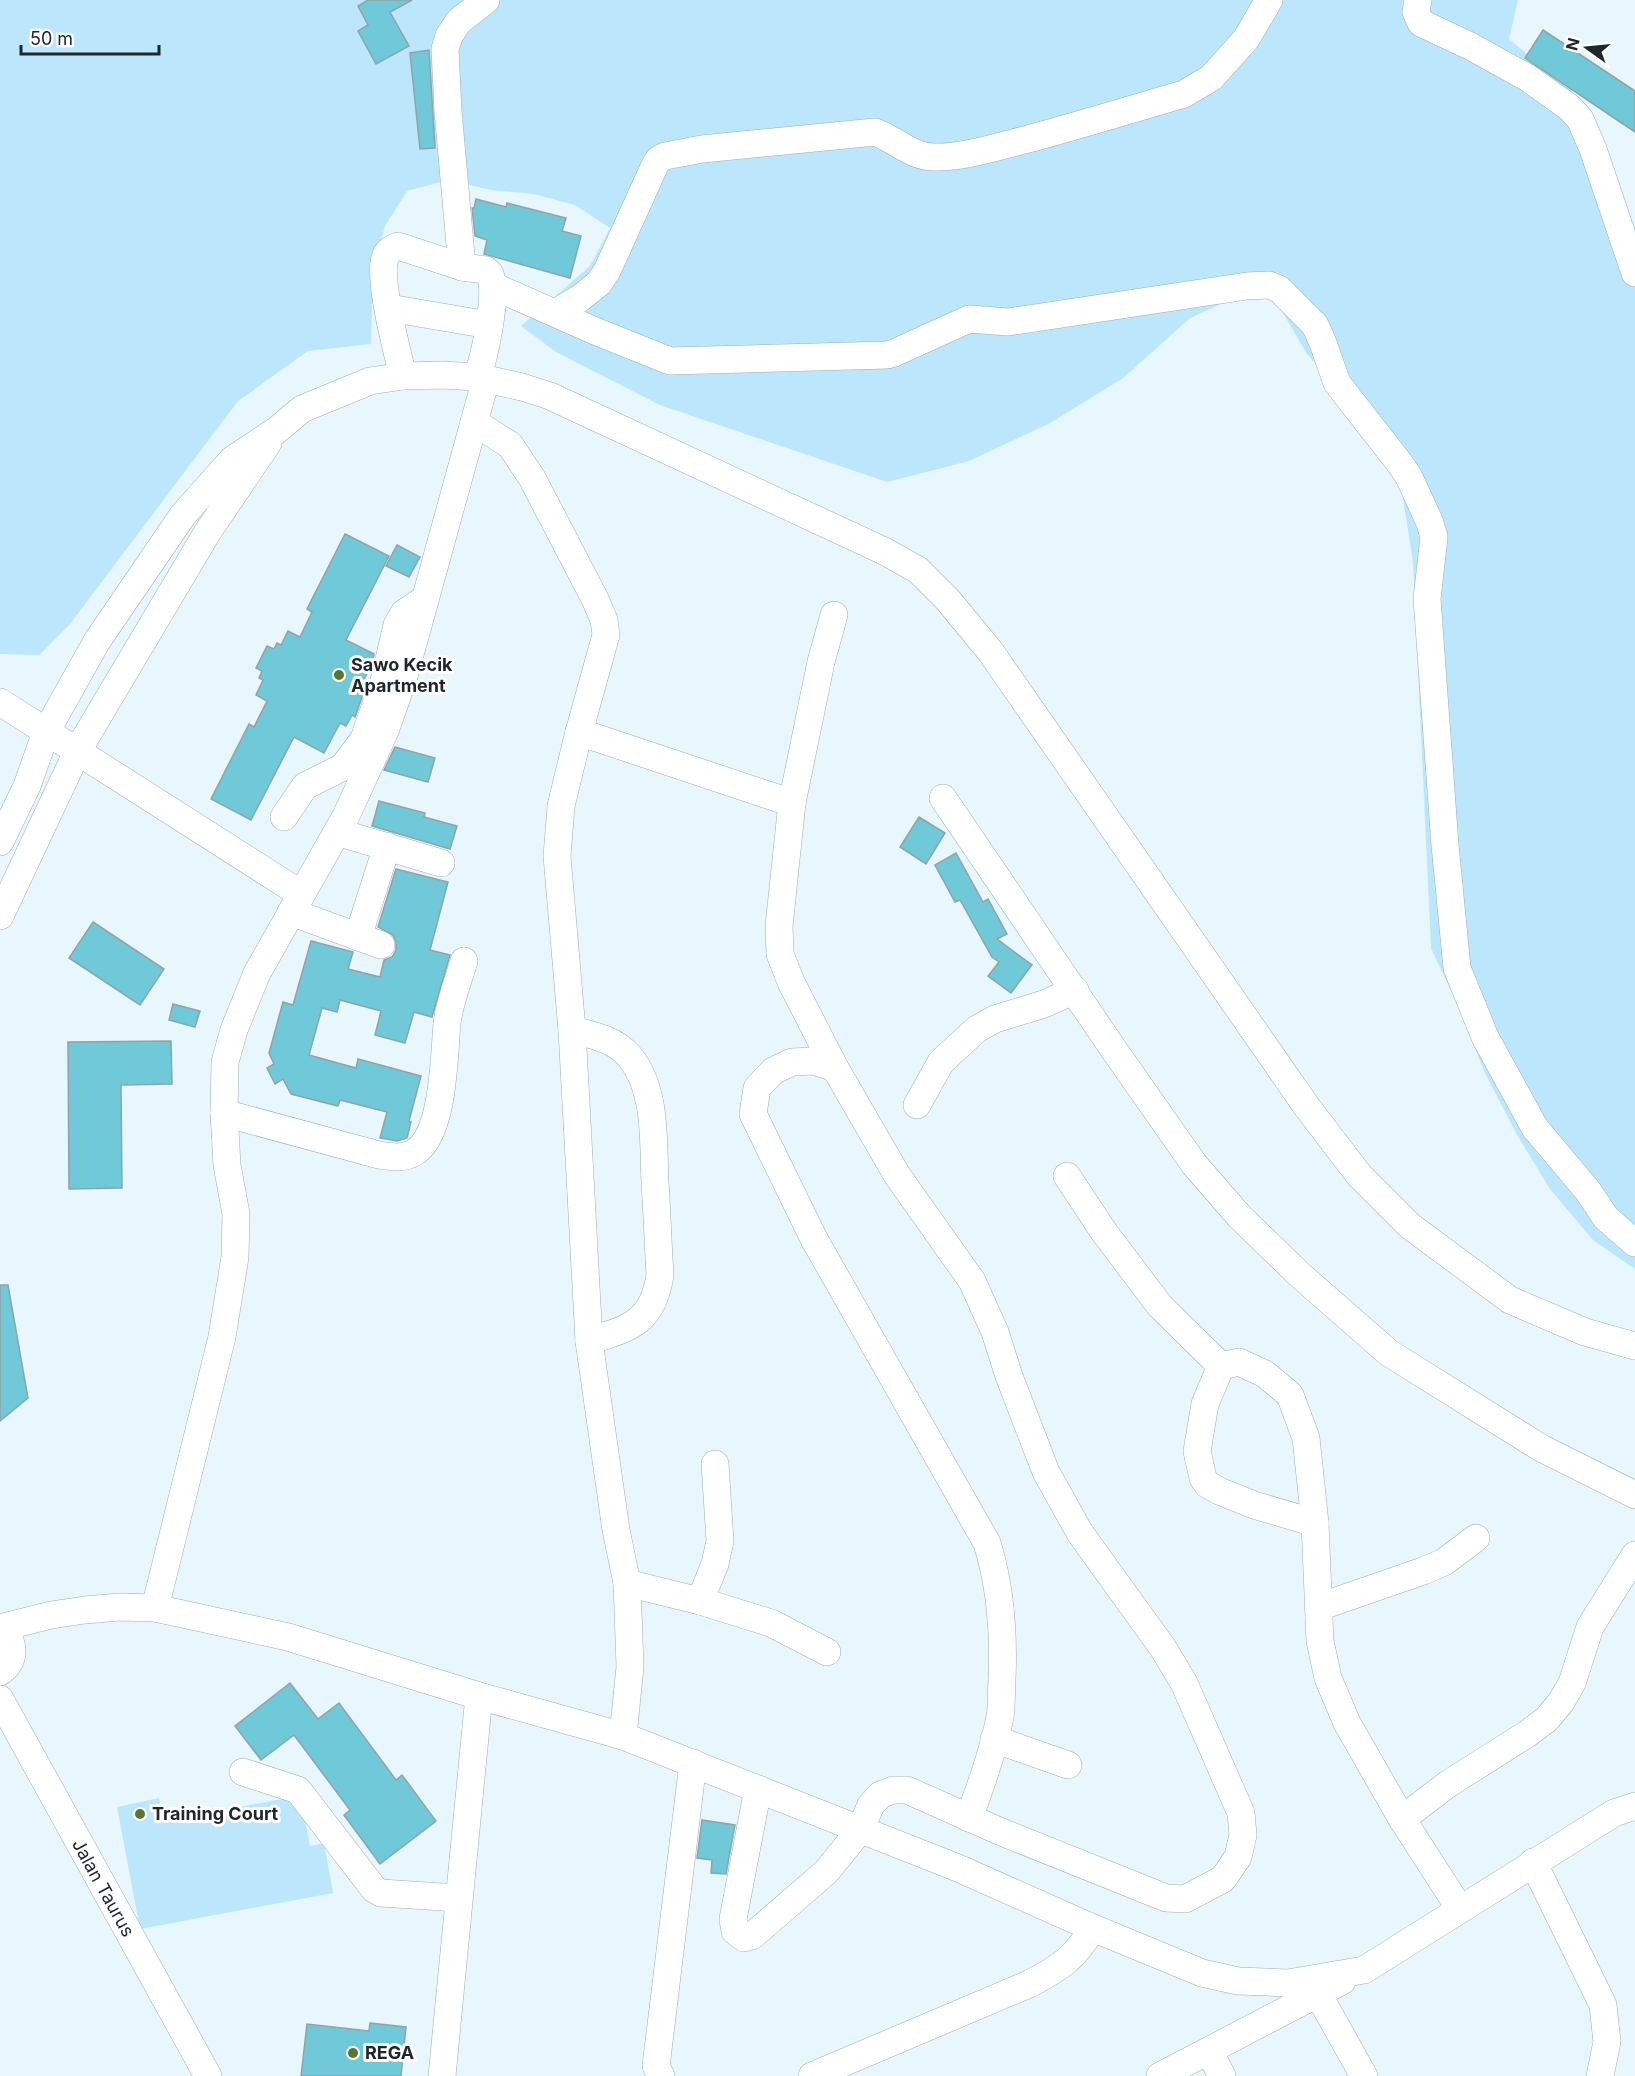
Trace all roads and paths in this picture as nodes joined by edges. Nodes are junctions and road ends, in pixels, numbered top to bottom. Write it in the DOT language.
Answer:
graph roads {
  1 [pos="486,0"];
  2 [pos="1269,0"];
  3 [pos="1418,0"];
  4 [pos="462,267"];
  5 [pos="1635,273"];
  6 [pos="493,286"];
  7 [pos="388,308"];
  8 [pos="555,313"];
  9 [pos="489,325"];
  10 [pos="403,376"];
  11 [pos="482,378"];
  12 [pos="474,422"];
  13 [pos="277,430"];
  14 [pos="425,599"];
  15 [pos="834,615"];
  16 [pos="0,702"];
  17 [pos="46,732"];
  18 [pos="579,732"];
  19 [pos="78,750"];
  20 [pos="321,777"];
  21 [pos="355,796"];
  22 [pos="943,798"];
  23 [pos="792,803"];
  24 [pos="284,817"];
  25 [pos="337,832"];
  26 [pos="0,842"];
  27 [pos="387,846"];
  28 [pos="441,862"];
  29 [pos="296,903"];
  30 [pos="0,916"];
  31 [pos="464,961"];
  32 [pos="1075,990"];
  33 [pos="572,1030"];
  34 [pos="835,1068"];
  35 [pos="917,1105"];
  36 [pos="224,1113"];
  37 [pos="1067,1176"];
  38 [pos="1635,1243"];
  39 [pos="589,1341"];
  40 [pos="1635,1346"];
  41 [pos="1221,1366"];
  42 [pos="714,1464"];
  43 [pos="1635,1495"];
  44 [pos="1315,1523"];
  45 [pos="1476,1538"];
  46 [pos="1635,1555"];
  47 [pos="627,1583"];
  48 [pos="700,1601"];
  49 [pos="1319,1607"];
  50 [pos="155,1608"];
  51 [pos="0,1628"];
  52 [pos="827,1652"];
  53 [pos="0,1672"];
  54 [pos="479,1696"];
  55 [pos="0,1699"];
  56 [pos="622,1736"];
  57 [pos="994,1739"];
  58 [pos="693,1762"];
  59 [pos="1068,1765"];
  60 [pos="243,1773"];
  61 [pos="758,1789"];
  62 [pos="1635,1806"];
  63 [pos="969,1818"];
  64 [pos="1402,1819"];
  65 [pos="860,1830"];
  66 [pos="1533,1863"];
  67 [pos="458,1899"];
  68 [pos="1461,1909"];
  69 [pos="1093,1928"];
  70 [pos="1364,1970"];
  71 [pos="1318,1994"];
  72 [pos="1209,2051"];
  73 [pos="1163,2075"];
  74 [pos="208,2076"];
  75 [pos="442,2076"];
  76 [pos="660,2076"];
  77 [pos="812,2076"];
  78 [pos="1222,2076"];
  79 [pos="1364,2076"];
  80 [pos="1600,2076"];
  1 -- 4 [label="street"];
  2 -- 8 [label="street"];
  3 -- 5 [label="street"];
  4 -- 6 [label="street"];
  4 -- 7 [label="street"];
  6 -- 8 [label="street"];
  6 -- 9 [label="street"];
  7 -- 9 [label="street"];
  7 -- 10 [label="street"];
  8 -- 38 [label="street"];
  9 -- 11 [label="street"];
  10 -- 11 [label="street"];
  10 -- 13 [label="street"];
  11 -- 12 [label="street"];
  11 -- 40 [label="street"];
  12 -- 14 [label="street"];
  12 -- 18 [label="street"];
  13 -- 17 [label="street"];
  13 -- 19 [label="street"];
  14 -- 20 [label="street"];
  14 -- 21 [label="street"];
  15 -- 23 [label="street"];
  16 -- 17 [label="street"];
  17 -- 19 [label="street"];
  17 -- 26 [label="street"];
  18 -- 23 [label="street"];
  18 -- 33 [label="street"];
  19 -- 29 [label="street"];
  19 -- 30 [label="street"];
  20 -- 21 [label="street"];
  20 -- 24 [label="street"];
  21 -- 25 [label="street"];
  22 -- 32 [label="street"];
  23 -- 34 [label="street"];
  25 -- 27 [label="street"];
  25 -- 29 [label="street"];
  27 -- 28 [label="street"];
  27 -- 29 [label="street"];
  29 -- 36 [label="street"];
  31 -- 36 [label="street"];
  32 -- 35 [label="street"];
  32 -- 43 [label="street"];
  33 -- 39 [label="street"];
  33 -- 39 [label="street"];
  34 -- 57 [label="street"];
  34 -- 63 [label="street"];
  36 -- 50 [label="street"];
  37 -- 41 [label="street"];
  39 -- 47 [label="street"];
  41 -- 44 [label="street"];
  41 -- 44 [label="street"];
  42 -- 48 [label="street"];
  44 -- 49 [label="street"];
  45 -- 49 [label="street"];
  46 -- 64 [label="street"];
  47 -- 48 [label="street"];
  47 -- 56 [label="street"];
  48 -- 52 [label="street"];
  49 -- 64 [label="street"];
  50 -- 51 [label="street"];
  50 -- 54 [label="street"];
  51 -- 53 [label="street"];
  54 -- 56 [label="street"];
  54 -- 67 [label="street"];
  55 -- 74 [label="street, Jalan Taurus"];
  56 -- 58 [label="street"];
  57 -- 59 [label="street"];
  57 -- 63 [label="street"];
  58 -- 61 [label="street"];
  58 -- 76 [label="street"];
  60 -- 67 [label="street"];
  61 -- 65 [label="street"];
  61 -- 65 [label="street"];
  62 -- 66 [label="street"];
  63 -- 65 [label="street"];
  64 -- 68 [label="street"];
  65 -- 69 [label="street"];
  66 -- 68 [label="street"];
  66 -- 80 [label="street"];
  67 -- 75 [label="street"];
  68 -- 70 [label="street"];
  69 -- 70 [label="street"];
  69 -- 77 [label="street"];
  70 -- 71 [label="street"];
  71 -- 72 [label="street"];
  71 -- 79 [label="street"];
  72 -- 73 [label="street"];
  72 -- 78 [label="street"];
}
